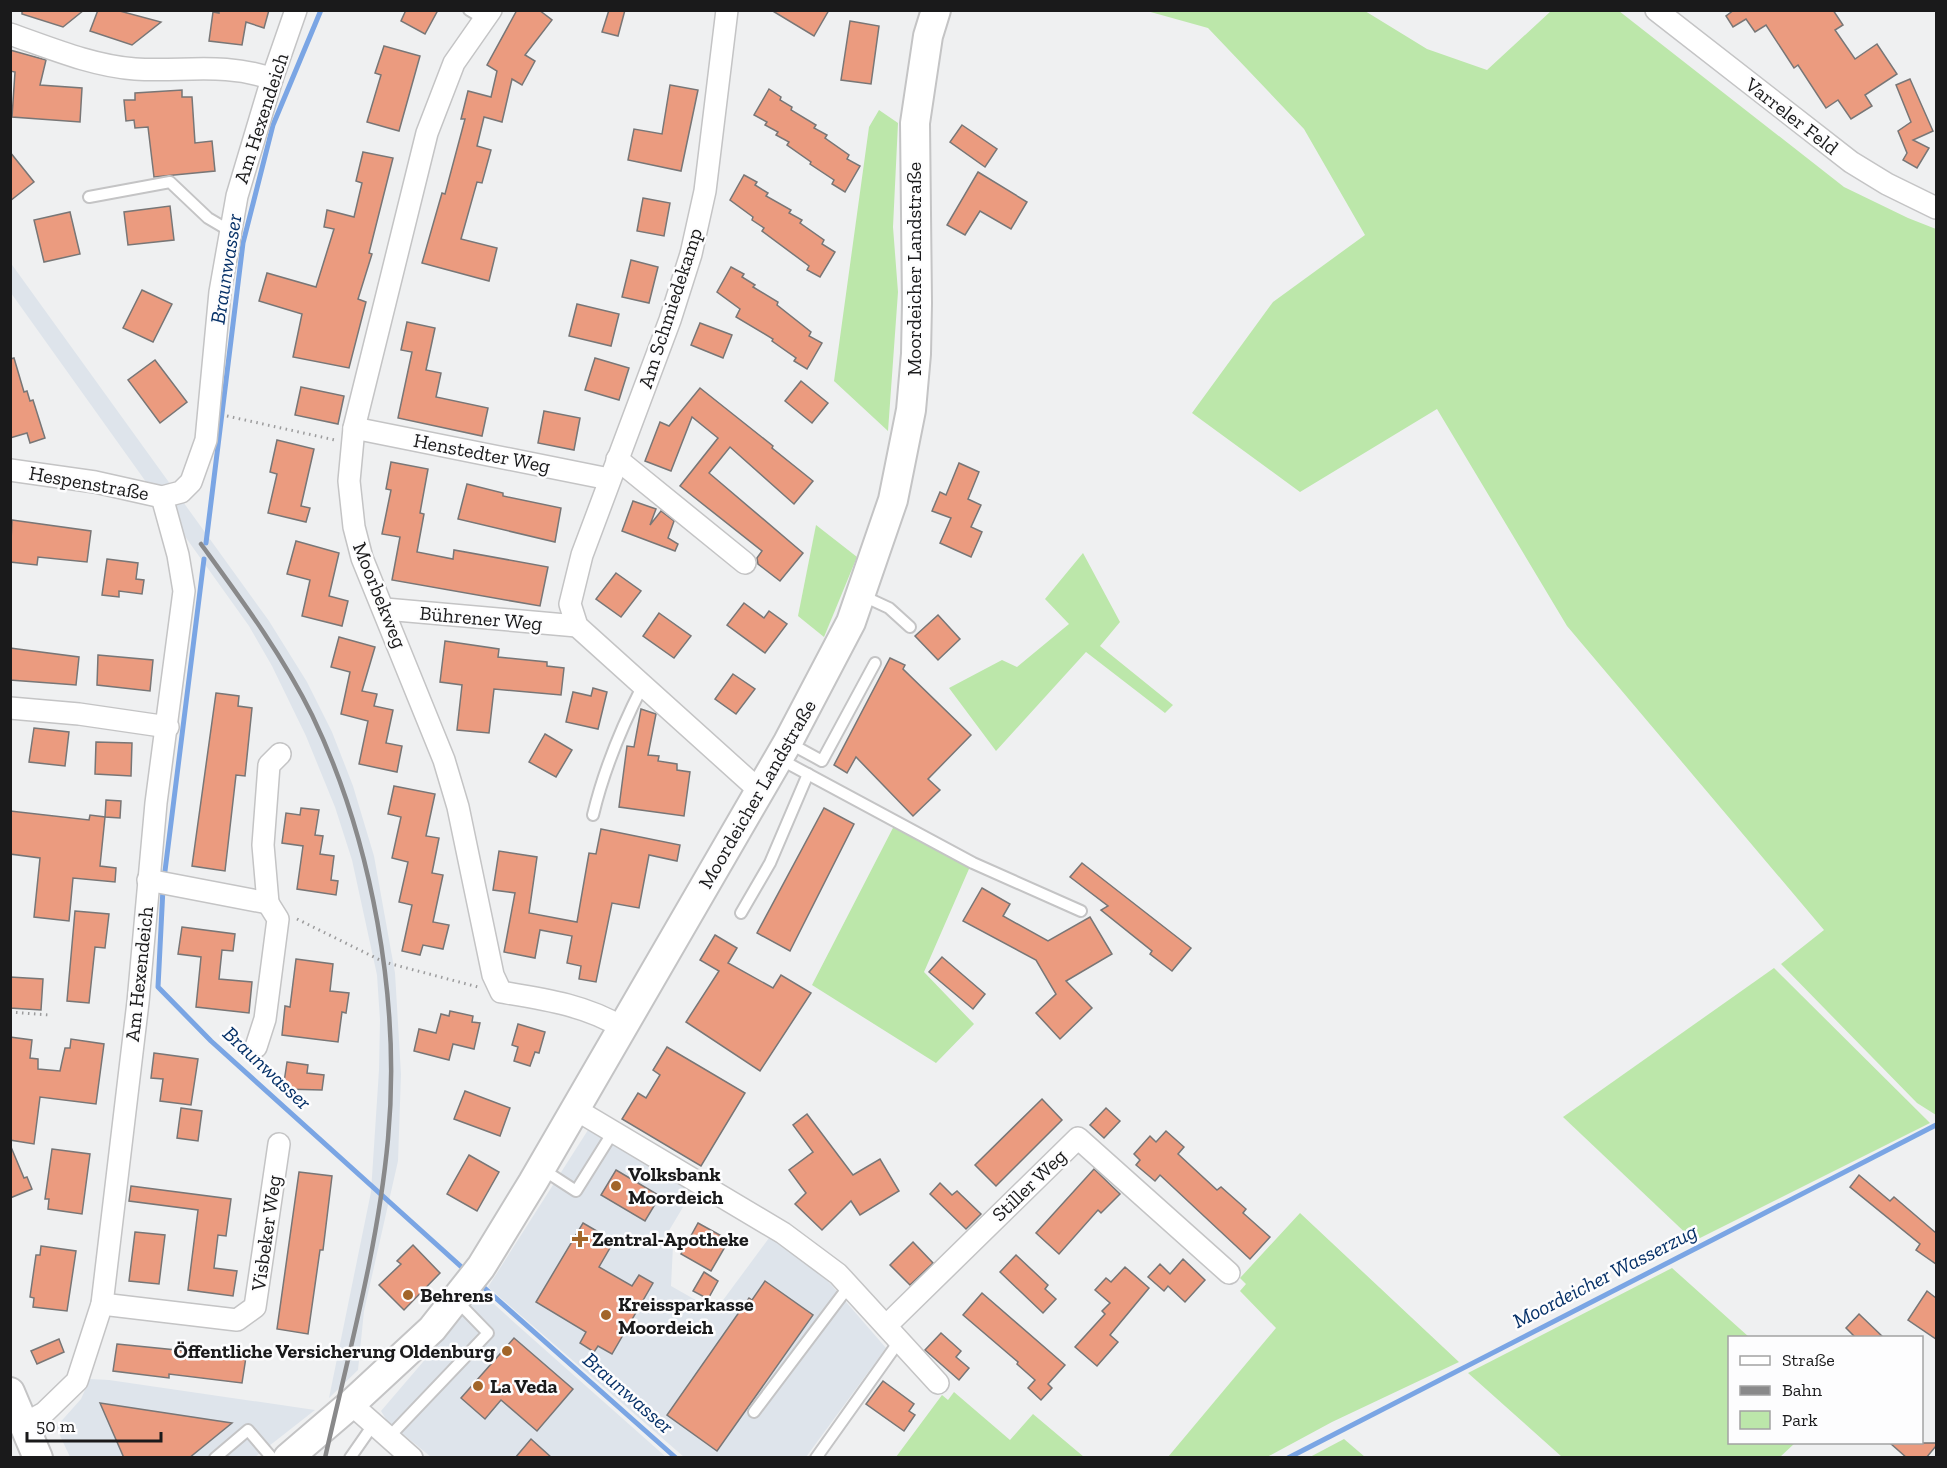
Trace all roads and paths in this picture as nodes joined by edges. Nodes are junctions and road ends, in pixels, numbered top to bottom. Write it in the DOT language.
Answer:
graph roads {
  1 [pos="296,10"];
  2 [pos="727,10"];
  3 [pos="936,10"];
  4 [pos="1656,10"];
  5 [pos="482,13"];
  6 [pos="10,34"];
  7 [pos="272,79"];
  8 [pos="89,197"];
  9 [pos="1936,208"];
  10 [pos="230,231"];
  11 [pos="233,417"];
  12 [pos="353,436"];
  13 [pos="617,459"];
  14 [pos="10,470"];
  15 [pos="609,479"];
  16 [pos="165,497"];
  17 [pos="745,563"];
  18 [pos="861,596"];
  19 [pos="385,609"];
  20 [pos="577,626"];
  21 [pos="910,627"];
  22 [pos="875,663"];
  23 [pos="643,685"];
  24 [pos="10,708"];
  25 [pos="168,727"];
  26 [pos="783,750"];
  27 [pos="280,754"];
  28 [pos="808,774"];
  29 [pos="760,790"];
  30 [pos="593,816"];
  31 [pos="148,880"];
  32 [pos="268,903"];
  33 [pos="1081,911"];
  34 [pos="741,913"];
  35 [pos="501,992"];
  36 [pos="10,1012"];
  37 [pos="49,1015"];
  38 [pos="623,1028"];
  39 [pos="256,1047"];
  40 [pos="575,1109"];
  41 [pos="613,1132"];
  42 [pos="279,1144"];
  43 [pos="541,1169"];
  44 [pos="1229,1273"];
  45 [pos="467,1285"];
  46 [pos="849,1286"];
  47 [pos="102,1304"];
  48 [pos="894,1332"];
  49 [pos="938,1383"];
  50 [pos="10,1392"];
  51 [pos="351,1404"];
  52 [pos="754,1412"];
  53 [pos="24,1424"];
  54 [pos="381,1432"];
  55 [pos="38,1458"];
  56 [pos="215,1458"];
  57 [pos="272,1458"];
  58 [pos="288,1458"];
  59 [pos="350,1458"];
  60 [pos="412,1458"];
  61 [pos="816,1458"];
  1 -- 7 [label="street, Am Hexendeich"];
  2 -- 13 [label="street, Am Schmiedekamp"];
  3 -- 18 [label="main road, Moordeicher Landstraße"];
  4 -- 9 [label="street, Varreler Feld"];
  5 -- 12 [label="street, Moorbekweg"];
  6 -- 7 [label="street"];
  7 -- 10 [label="street, Am Hexendeich"];
  8 -- 10 [label="lane"];
  10 -- 16 [label="street, Am Hexendeich"];
  11 -- 12 [label="path"];
  12 -- 15 [label="street, Henstedter Weg"];
  12 -- 19 [label="street, Moorbekweg"];
  13 -- 15 [label="street, Am Schmiedekamp"];
  13 -- 17 [label="street"];
  14 -- 16 [label="street, Hespenstraße"];
  15 -- 20 [label="street, Am Schmiedekamp"];
  16 -- 25 [label="street, Am Hexendeich"];
  18 -- 21 [label="lane"];
  18 -- 26 [label="main road, Moordeicher Landstraße"];
  19 -- 20 [label="street, Bührener Weg"];
  19 -- 35 [label="street, Moorbekweg"];
  20 -- 23 [label="street"];
  22 -- 26 [label="lane"];
  23 -- 29 [label="street"];
  23 -- 30 [label="lane"];
  24 -- 25 [label="street"];
  25 -- 31 [label="street, Am Hexendeich"];
  26 -- 28 [label="lane"];
  26 -- 29 [label="main road, Moordeicher Landstraße"];
  27 -- 32 [label="street"];
  28 -- 33 [label="lane"];
  28 -- 34 [label="lane"];
  29 -- 38 [label="main road, Moordeicher Landstraße"];
  31 -- 32 [label="street"];
  31 -- 47 [label="street, Am Hexendeich"];
  32 -- 35 [label="path"];
  32 -- 39 [label="street"];
  35 -- 38 [label="street"];
  36 -- 37 [label="path"];
  38 -- 40 [label="main road, Moordeicher Landstraße"];
  40 -- 41 [label="street"];
  40 -- 43 [label="main road, Moordeicher Landstraße"];
  41 -- 43 [label="lane"];
  41 -- 46 [label="street"];
  42 -- 47 [label="street, Visbeker Weg"];
  43 -- 45 [label="main road, Moordeicher Landstraße"];
  44 -- 48 [label="street, Stiller Weg"];
  45 -- 51 [label="main road, Moordeicher Landstraße"];
  45 -- 54 [label="lane"];
  46 -- 48 [label="street"];
  46 -- 52 [label="lane"];
  47 -- 53 [label="street, Am Hexendeich"];
  48 -- 49 [label="street"];
  48 -- 61 [label="lane"];
  50 -- 53 [label="main road"];
  51 -- 54 [label="street"];
  51 -- 58 [label="main road, Moordeicher Landstraße"];
  53 -- 55 [label="main road"];
  54 -- 59 [label="lane"];
  54 -- 60 [label="street"];
  56 -- 57 [label="lane"];
}
